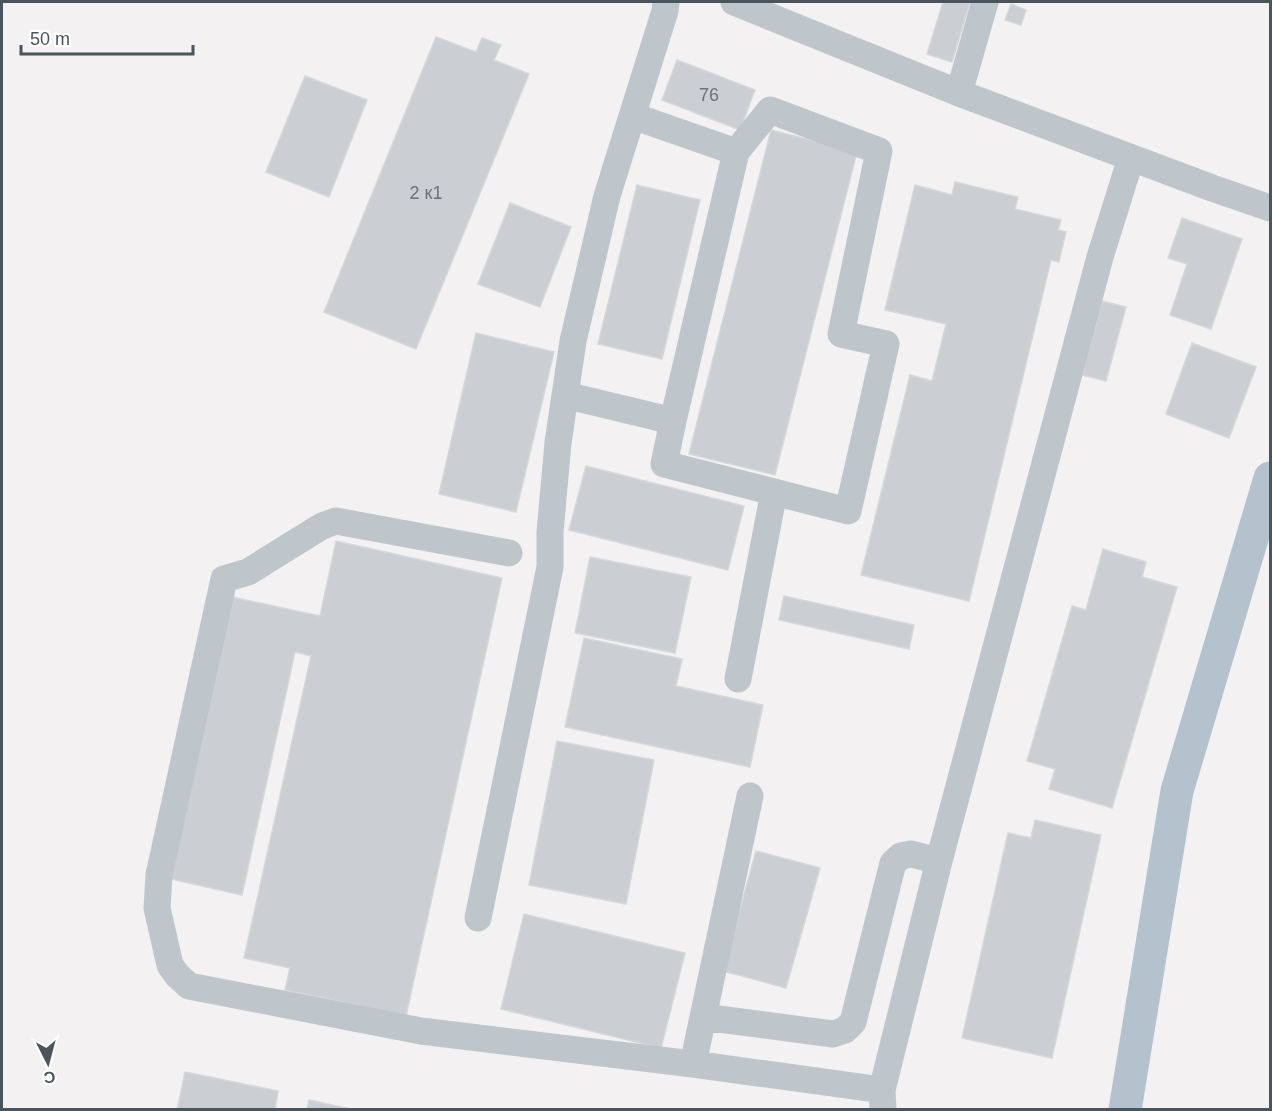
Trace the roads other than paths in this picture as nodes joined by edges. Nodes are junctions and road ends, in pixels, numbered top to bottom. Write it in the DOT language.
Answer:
graph roads {
  1 [pos="666,2"];
  2 [pos="735,2"];
  3 [pos="986,2"];
  4 [pos="959,93"];
  5 [pos="633,116"];
  6 [pos="736,152"];
  7 [pos="1131,158"];
  8 [pos="1270,208"];
  9 [pos="566,395"];
  10 [pos="673,421"];
  11 [pos="1270,478"];
  12 [pos="774,492"];
  13 [pos="509,553"];
  14 [pos="738,679"];
  15 [pos="750,796"];
  16 [pos="939,861"];
  17 [pos="478,918"];
  18 [pos="703,1017"];
  19 [pos="693,1064"];
  20 [pos="883,1100"];
  21 [pos="1125,1110"];
  1 -- 5 [label="street"];
  2 -- 4 [label="street"];
  3 -- 4 [label="street"];
  4 -- 7 [label="street"];
  5 -- 6 [label="street"];
  5 -- 9 [label="street"];
  6 -- 10 [label="street"];
  6 -- 12 [label="street"];
  7 -- 8 [label="street"];
  7 -- 16 [label="street"];
  9 -- 10 [label="street"];
  9 -- 17 [label="street"];
  10 -- 12 [label="street"];
  11 -- 21 [label="main road"];
  12 -- 14 [label="street"];
  13 -- 19 [label="street"];
  15 -- 18 [label="street"];
  16 -- 18 [label="street"];
  16 -- 20 [label="street"];
  18 -- 19 [label="street"];
  19 -- 20 [label="street"];
}
